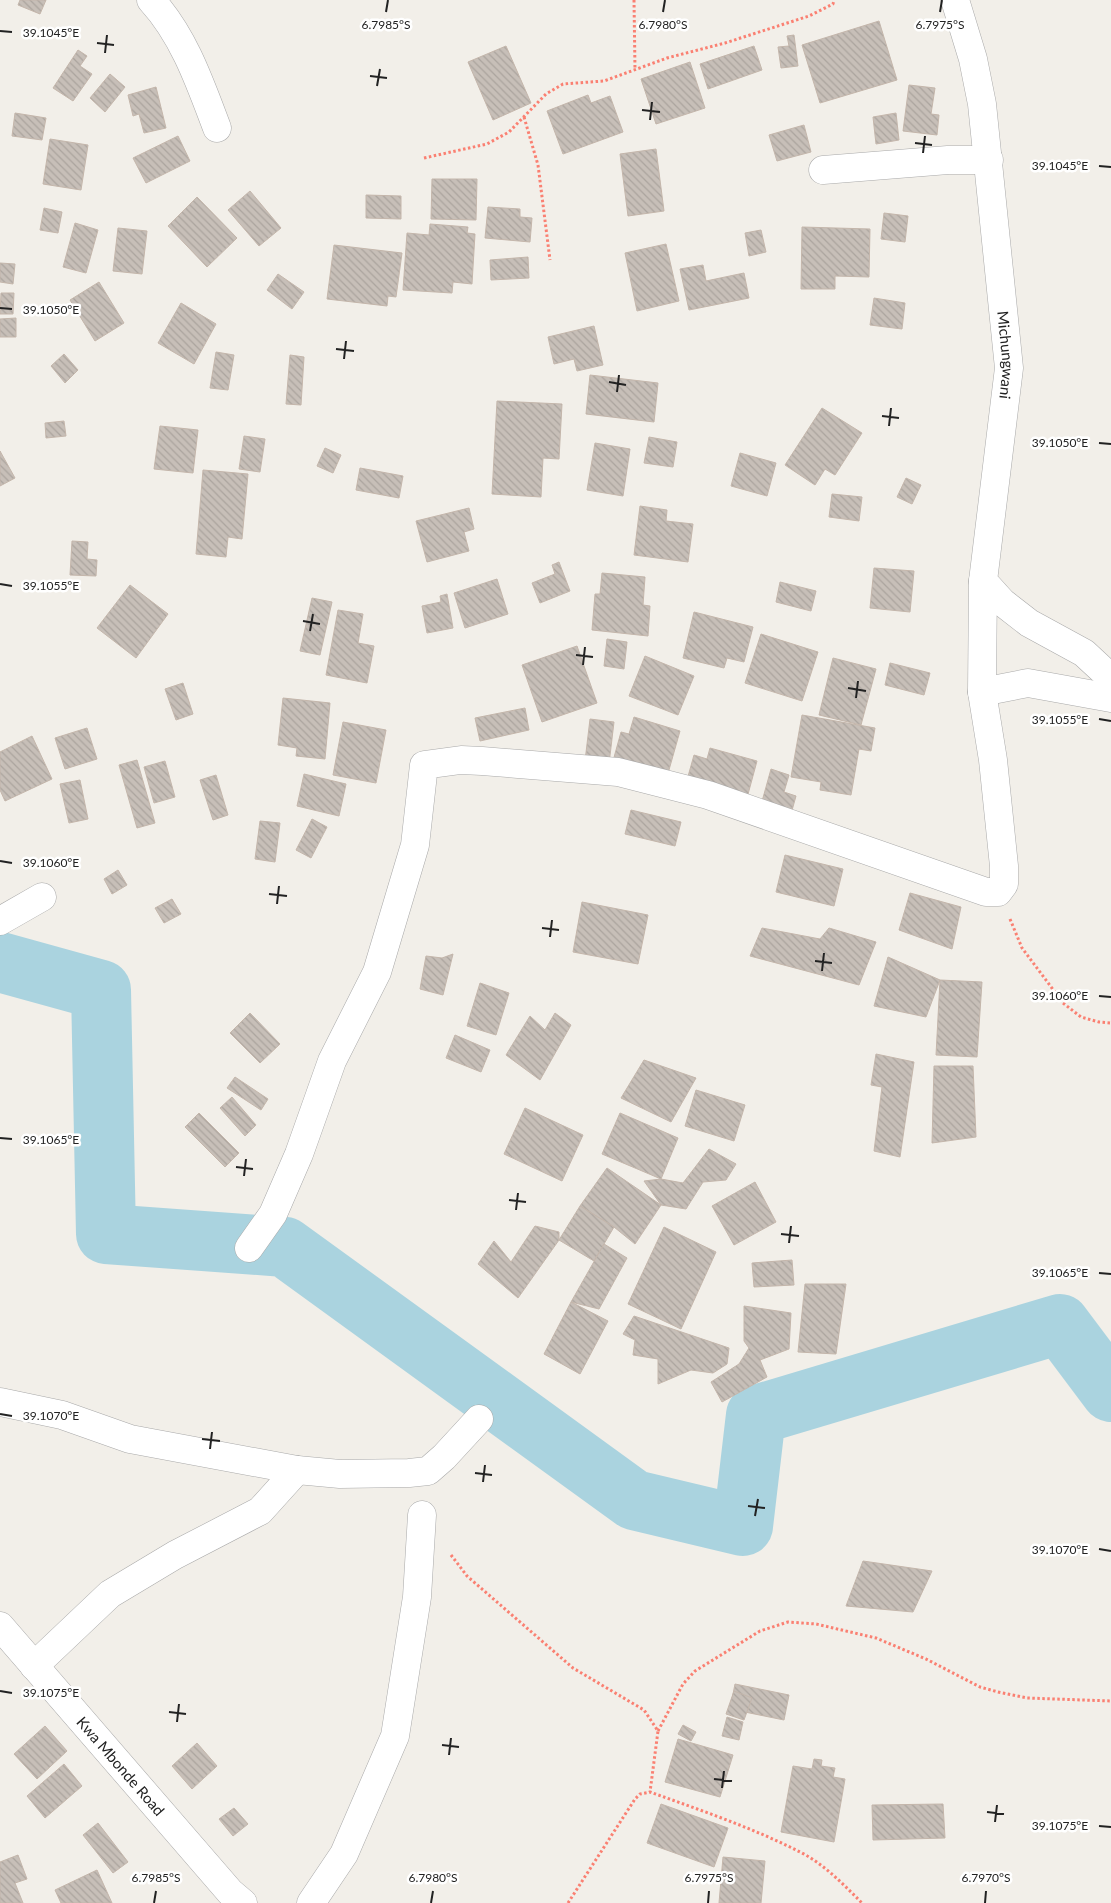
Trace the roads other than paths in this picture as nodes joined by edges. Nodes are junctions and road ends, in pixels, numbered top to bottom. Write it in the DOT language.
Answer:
graph roads {
  1 [pos="150,0"];
  2 [pos="955,0"];
  3 [pos="217,128"];
  4 [pos="989,160"];
  5 [pos="823,170"];
  6 [pos="983,581"];
  7 [pos="1111,678"];
  8 [pos="982,692"];
  9 [pos="1111,698"];
  10 [pos="42,897"];
  11 [pos="0,921"];
  12 [pos="249,1248"];
  13 [pos="0,1402"];
  14 [pos="479,1419"];
  15 [pos="297,1470"];
  16 [pos="422,1515"];
  17 [pos="0,1626"];
  18 [pos="34,1666"];
  19 [pos="243,1903"];
  20 [pos="311,1903"];
  1 -- 3 [label="street"];
  2 -- 4 [label="street, Michungwani"];
  4 -- 5 [label="street"];
  4 -- 6 [label="street, Michungwani"];
  6 -- 7 [label="street"];
  6 -- 8 [label="street, Michungwani"];
  8 -- 9 [label="street"];
  8 -- 12 [label="street, Michungwani"];
  10 -- 11 [label="street"];
  13 -- 15 [label="street"];
  14 -- 15 [label="street"];
  15 -- 18 [label="street"];
  16 -- 20 [label="street"];
  17 -- 18 [label="street, Kwa Mbonde Road"];
  18 -- 19 [label="street, Kwa Mbonde Road"];
}
